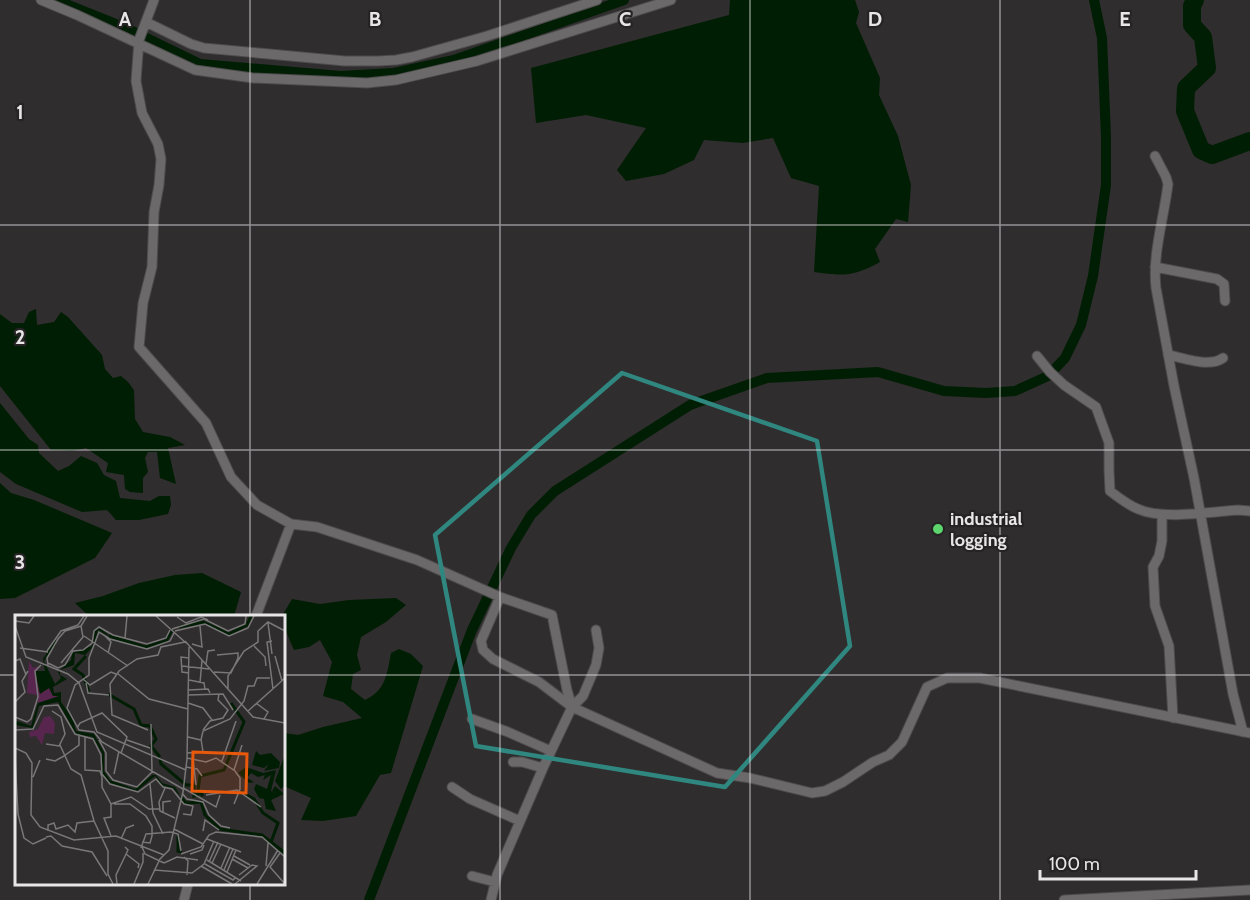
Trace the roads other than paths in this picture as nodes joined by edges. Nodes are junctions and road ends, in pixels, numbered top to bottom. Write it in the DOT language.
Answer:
graph roads {
  1 [pos="41,0"];
  2 [pos="154,0"];
  3 [pos="597,0"];
  4 [pos="671,0"];
  5 [pos="145,23"];
  6 [pos="139,42"];
  7 [pos="1155,156"];
  8 [pos="1155,267"];
  9 [pos="1226,301"];
  10 [pos="1168,354"];
  11 [pos="1037,356"];
  12 [pos="1224,358"];
  13 [pos="1250,511"];
  14 [pos="1200,513"];
  15 [pos="1162,515"];
  16 [pos="291,524"];
  17 [pos="500,597"];
  18 [pos="256,615"];
  19 [pos="596,630"];
  20 [pos="572,707"];
  21 [pos="1173,718"];
  22 [pos="472,719"];
  23 [pos="1246,733"];
  24 [pos="551,751"];
  25 [pos="513,762"];
  26 [pos="543,768"];
  27 [pos="452,787"];
  28 [pos="520,821"];
  29 [pos="472,876"];
  30 [pos="495,882"];
  31 [pos="188,885"];
  32 [pos="1250,890"];
  33 [pos="184,900"];
  34 [pos="490,900"];
  35 [pos="1064,900"];
  1 -- 6 [label="street"];
  2 -- 5 [label="street"];
  3 -- 5 [label="street"];
  4 -- 6 [label="street"];
  5 -- 6 [label="street"];
  6 -- 16 [label="street"];
  7 -- 8 [label="street"];
  8 -- 9 [label="street"];
  8 -- 10 [label="street"];
  10 -- 12 [label="street"];
  10 -- 14 [label="street"];
  11 -- 15 [label="street"];
  13 -- 14 [label="street"];
  14 -- 15 [label="street"];
  14 -- 23 [label="street"];
  15 -- 21 [label="street"];
  16 -- 17 [label="street"];
  16 -- 18 [label="street"];
  17 -- 20 [label="street"];
  17 -- 20 [label="street"];
  19 -- 20 [label="street"];
  20 -- 21 [label="street"];
  20 -- 24 [label="street"];
  21 -- 23 [label="street"];
  22 -- 24 [label="street"];
  24 -- 26 [label="street"];
  25 -- 26 [label="street"];
  26 -- 28 [label="street"];
  27 -- 28 [label="street"];
  28 -- 30 [label="street"];
  29 -- 30 [label="street"];
  30 -- 34 [label="street"];
  31 -- 33 [label="street"];
  32 -- 35 [label="street"];
}
